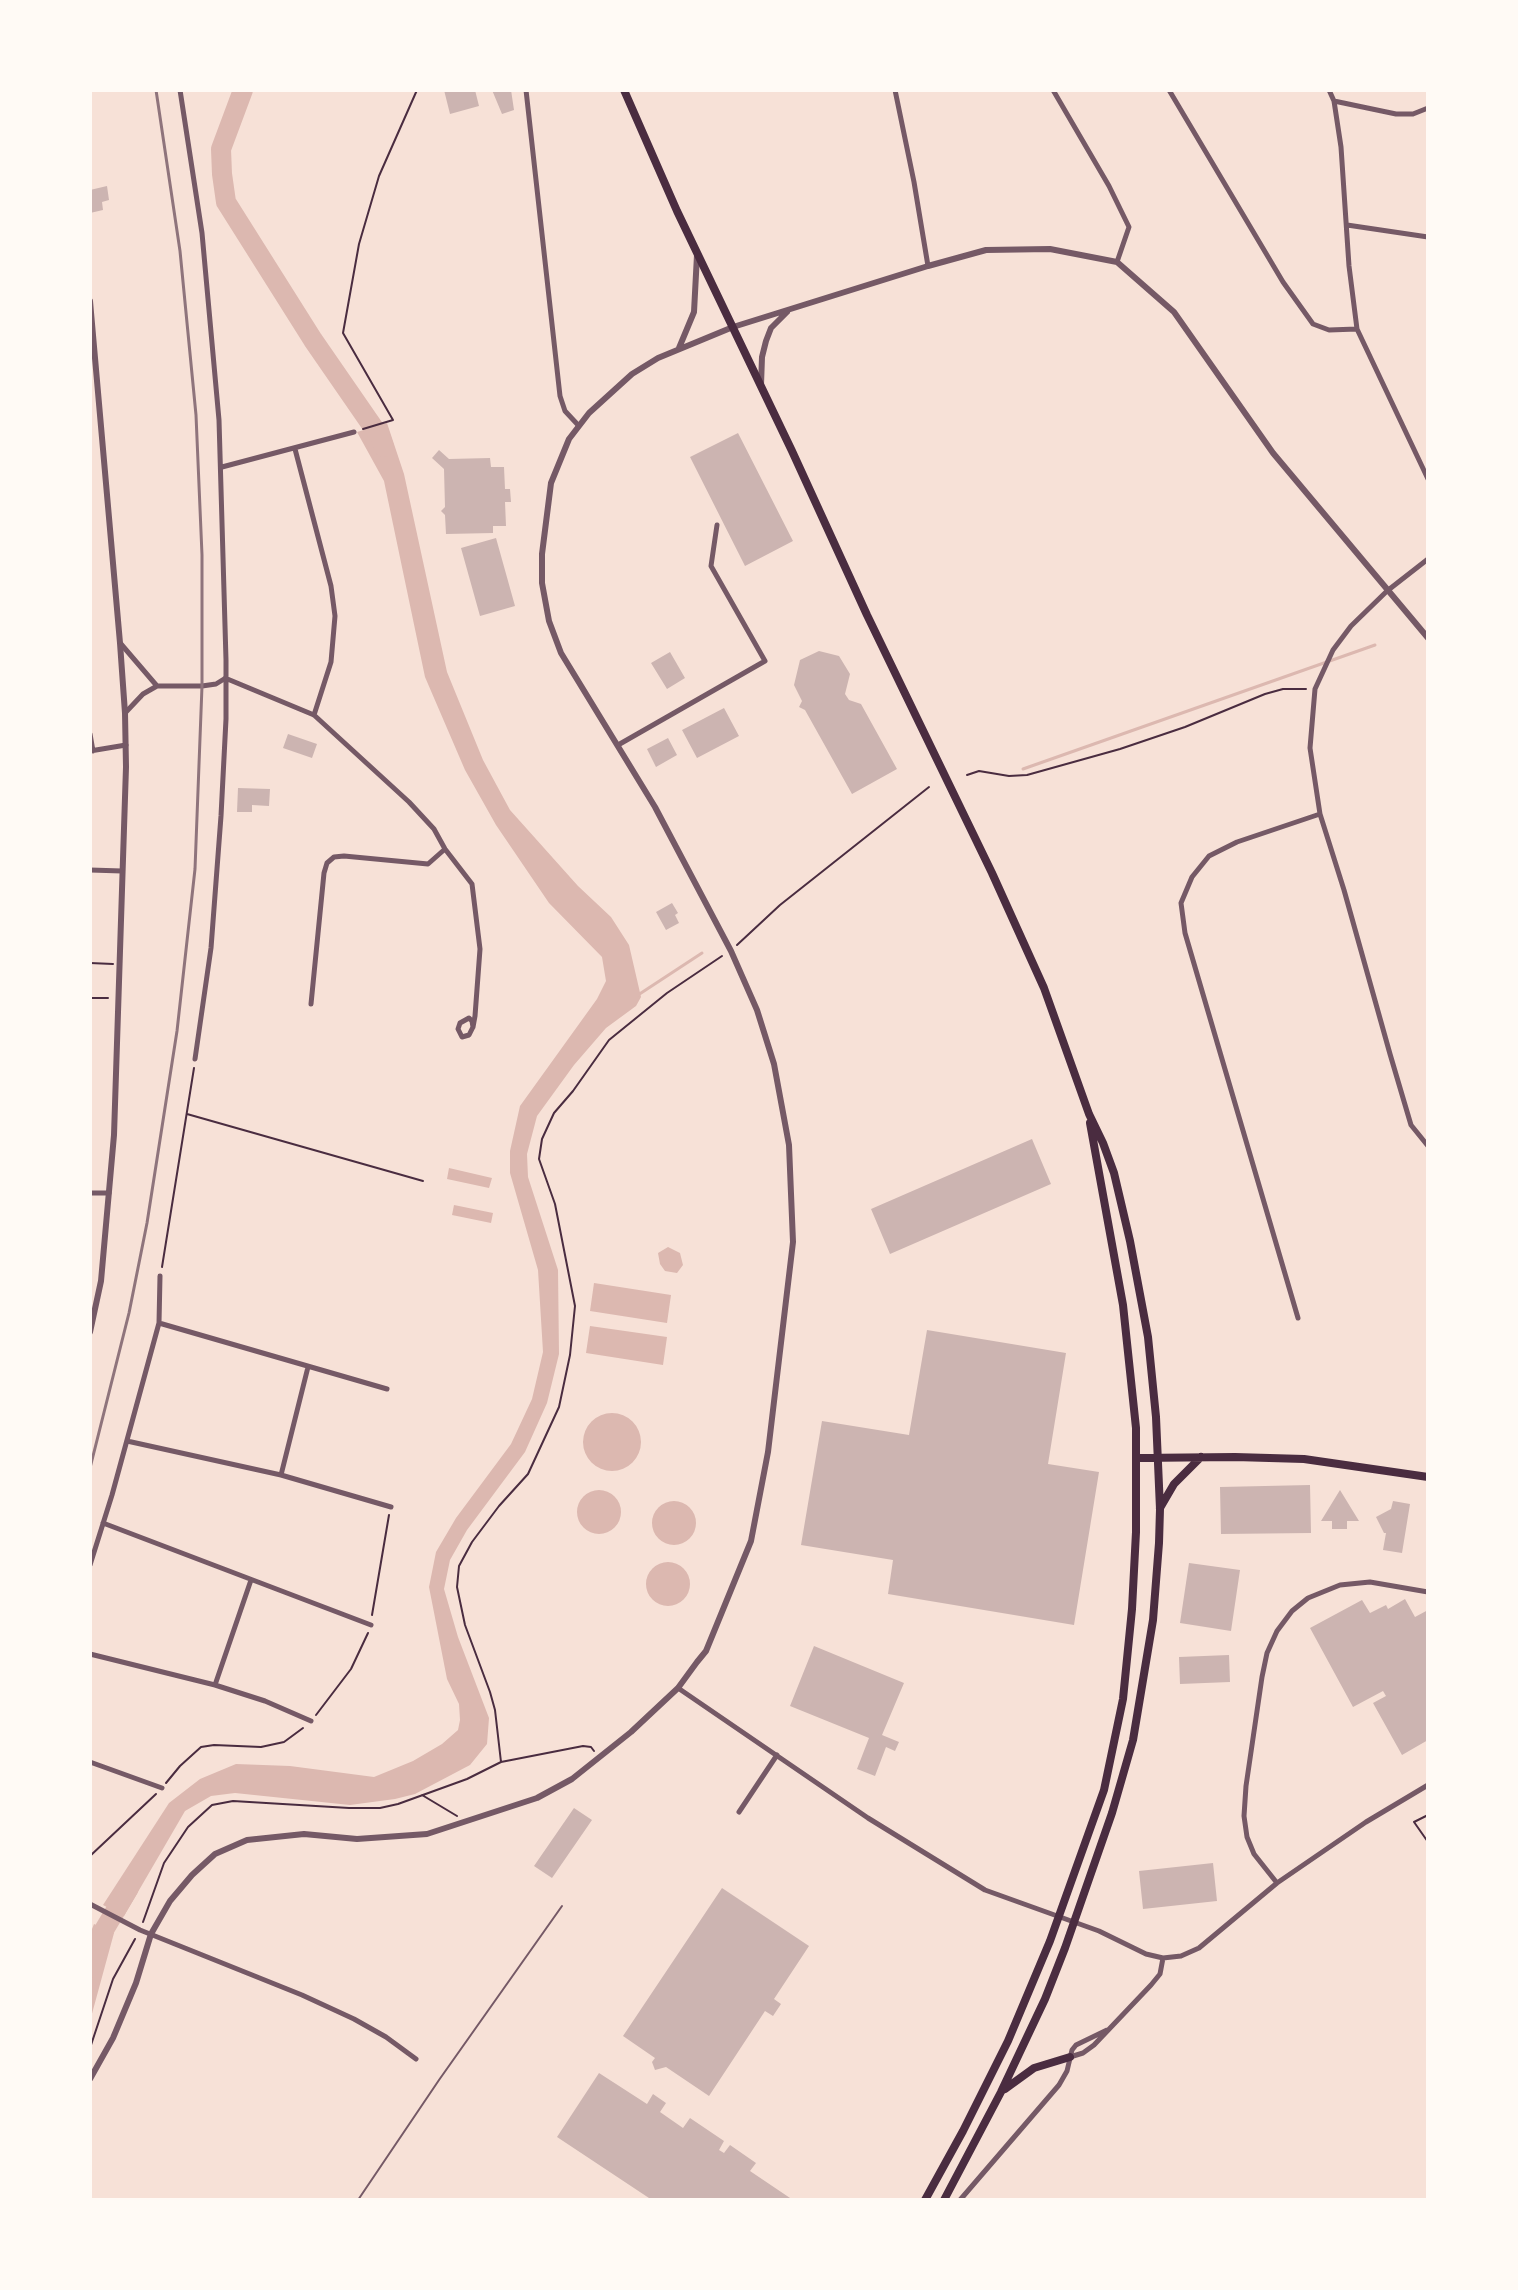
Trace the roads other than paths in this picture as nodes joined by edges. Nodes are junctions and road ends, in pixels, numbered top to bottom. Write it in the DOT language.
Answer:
graph roads {
  1 [pos="180,90"];
  2 [pos="526,90"];
  3 [pos="624,90"];
  4 [pos="895,90"];
  5 [pos="1053,90"];
  6 [pos="1169,90"];
  7 [pos="1329,90"];
  8 [pos="1334,101"];
  9 [pos="1428,108"];
  10 [pos="1347,225"];
  11 [pos="1428,237"];
  12 [pos="697,255"];
  13 [pos="1117,262"];
  14 [pos="928,266"];
  15 [pos="90,301"];
  16 [pos="789,309"];
  17 [pos="733,327"];
  18 [pos="1357,329"];
  19 [pos="679,349"];
  20 [pos="761,385"];
  21 [pos="579,426"];
  22 [pos="354,432"];
  23 [pos="295,449"];
  24 [pos="222,467"];
  25 [pos="1428,479"];
  26 [pos="717,525"];
  27 [pos="1428,559"];
  28 [pos="1387,591"];
  29 [pos="1428,638"];
  30 [pos="120,643"];
  31 [pos="225,678"];
  32 [pos="157,686"];
  33 [pos="125,713"];
  34 [pos="314,715"];
  35 [pos="90,734"];
  36 [pos="126,745"];
  37 [pos="618,745"];
  38 [pos="91,751"];
  39 [pos="1320,814"];
  40 [pos="445,849"];
  41 [pos="90,870"];
  42 [pos="122,871"];
  43 [pos="311,1004"];
  44 [pos="473,1027"];
  45 [pos="195,1059"];
  46 [pos="1089,1114"];
  47 [pos="1428,1146"];
  48 [pos="90,1193"];
  49 [pos="109,1193"];
  50 [pos="160,1276"];
  51 [pos="1298,1318"];
  52 [pos="92,1319"];
  53 [pos="159,1323"];
  54 [pos="90,1332"];
  55 [pos="308,1367"];
  56 [pos="387,1389"];
  57 [pos="127,1441"];
  58 [pos="1158,1457"];
  59 [pos="1201,1457"];
  60 [pos="1137,1458"];
  61 [pos="281,1475"];
  62 [pos="1428,1477"];
  63 [pos="391,1507"];
  64 [pos="1160,1509"];
  65 [pos="103,1523"];
  66 [pos="90,1565"];
  67 [pos="251,1580"];
  68 [pos="1428,1592"];
  69 [pos="371,1625"];
  70 [pos="90,1654"];
  71 [pos="215,1685"];
  72 [pos="678,1688"];
  73 [pos="311,1721"];
  74 [pos="777,1755"];
  75 [pos="90,1762"];
  76 [pos="1428,1785"];
  77 [pos="162,1788"];
  78 [pos="739,1812"];
  79 [pos="1277,1883"];
  80 [pos="91,1904"];
  81 [pos="562,1906"];
  82 [pos="151,1934"];
  83 [pos="1163,1958"];
  84 [pos="1107,2030"];
  85 [pos="1070,2057"];
  86 [pos="416,2059"];
  87 [pos="90,2079"];
  88 [pos="1001,2092"];
  89 [pos="358,2200"];
  90 [pos="925,2200"];
  91 [pos="944,2200"];
  92 [pos="960,2200"];
  1 -- 24 [label="street"];
  2 -- 21 [label="street"];
  3 -- 12 [label="main road"];
  4 -- 14 [label="street"];
  5 -- 13 [label="street"];
  6 -- 18 [label="street"];
  7 -- 8 [label="street"];
  8 -- 9 [label="street"];
  8 -- 10 [label="street"];
  10 -- 11 [label="street"];
  10 -- 18 [label="street"];
  12 -- 17 [label="main road"];
  12 -- 19 [label="street"];
  13 -- 14 [label="street"];
  13 -- 28 [label="street"];
  14 -- 16 [label="street"];
  15 -- 30 [label="street"];
  16 -- 17 [label="street"];
  16 -- 20 [label="street"];
  17 -- 19 [label="street"];
  17 -- 20 [label="main road"];
  18 -- 25 [label="street"];
  19 -- 21 [label="street"];
  20 -- 46 [label="main road"];
  21 -- 37 [label="street"];
  22 -- 23 [label="street"];
  23 -- 24 [label="street"];
  23 -- 34 [label="street"];
  24 -- 31 [label="street"];
  26 -- 37 [label="street"];
  27 -- 28 [label="street"];
  28 -- 29 [label="street"];
  28 -- 39 [label="street"];
  30 -- 32 [label="street"];
  30 -- 33 [label="street"];
  31 -- 32 [label="street"];
  31 -- 34 [label="street"];
  31 -- 45 [label="street"];
  32 -- 33 [label="street"];
  33 -- 36 [label="street"];
  34 -- 40 [label="street"];
  35 -- 38 [label="street"];
  36 -- 38 [label="street"];
  36 -- 42 [label="street"];
  37 -- 72 [label="street"];
  39 -- 47 [label="street"];
  39 -- 51 [label="street"];
  40 -- 43 [label="street"];
  40 -- 44 [label="street"];
  41 -- 42 [label="street"];
  42 -- 49 [label="street"];
  46 -- 58 [label="main road"];
  46 -- 60 [label="main road"];
  48 -- 49 [label="street"];
  49 -- 52 [label="street"];
  50 -- 53 [label="street"];
  52 -- 54 [label="street"];
  53 -- 55 [label="street"];
  53 -- 57 [label="street"];
  55 -- 56 [label="street"];
  55 -- 61 [label="street"];
  57 -- 61 [label="street"];
  57 -- 65 [label="street"];
  58 -- 59 [label="main road"];
  58 -- 60 [label="main road"];
  58 -- 64 [label="main road"];
  59 -- 62 [label="main road"];
  59 -- 64 [label="main road"];
  60 -- 90 [label="main road"];
  61 -- 63 [label="street"];
  64 -- 88 [label="main road"];
  65 -- 66 [label="street"];
  65 -- 67 [label="street"];
  67 -- 69 [label="street"];
  67 -- 71 [label="street"];
  68 -- 79 [label="street"];
  70 -- 71 [label="street"];
  71 -- 73 [label="street"];
  72 -- 74 [label="street"];
  72 -- 82 [label="street"];
  74 -- 78 [label="street"];
  74 -- 83 [label="street"];
  75 -- 77 [label="street"];
  76 -- 79 [label="street"];
  79 -- 83 [label="street"];
  80 -- 82 [label="street"];
  81 -- 89 [label="lane"];
  82 -- 86 [label="street"];
  82 -- 87 [label="street"];
  83 -- 84 [label="street"];
  84 -- 85 [label="street"];
  84 -- 85 [label="street"];
  85 -- 88 [label="main road"];
  85 -- 92 [label="street"];
  88 -- 91 [label="main road"];
}
